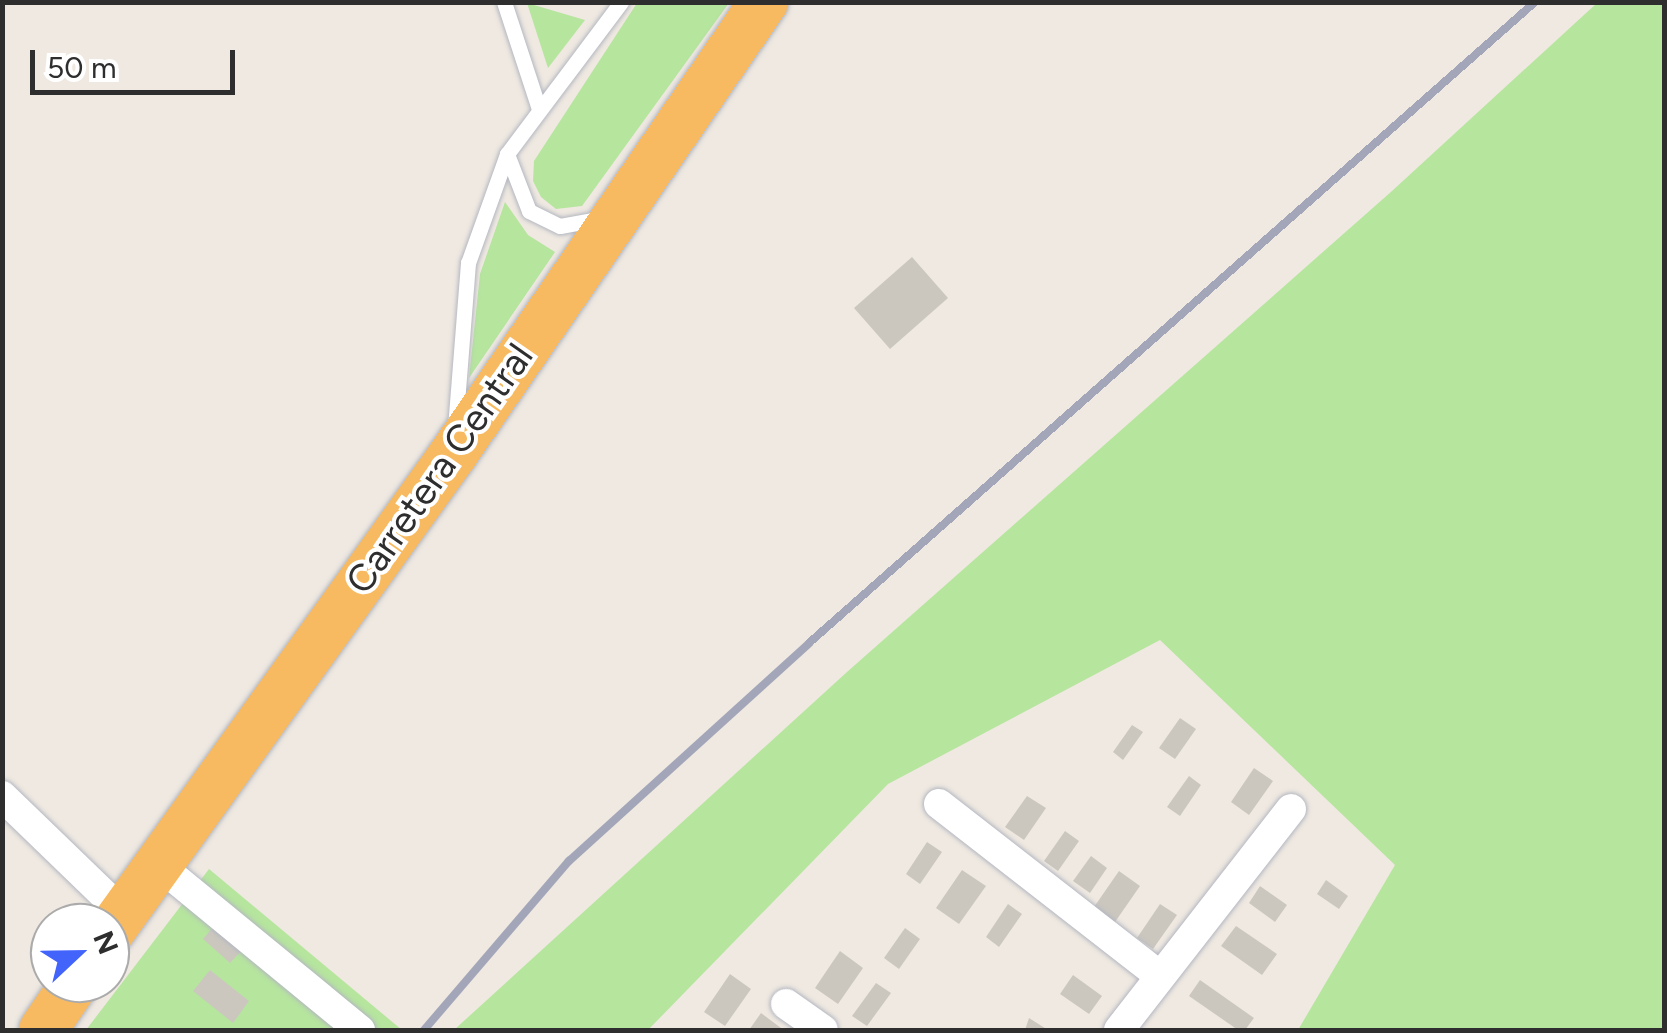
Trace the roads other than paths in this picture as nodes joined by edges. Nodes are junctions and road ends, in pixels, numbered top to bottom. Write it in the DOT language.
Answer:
graph roads {
  1 [pos="504,2"];
  2 [pos="764,2"];
  3 [pos="614,4"];
  4 [pos="538,109"];
  5 [pos="507,154"];
  6 [pos="614,216"];
  7 [pos="452,456"];
  8 [pos="2,796"];
  9 [pos="939,804"];
  10 [pos="1291,810"];
  11 [pos="160,866"];
  12 [pos="99,903"];
  13 [pos="130,904"];
  14 [pos="1160,976"];
  15 [pos="61,1003"];
  16 [pos="786,1004"];
  17 [pos="43,1030"];
  18 [pos="360,1030"];
  19 [pos="824,1030"];
  20 [pos="1119,1030"];
  1 -- 4 [label="lane"];
  2 -- 6 [label="highway, Carretera Central"];
  3 -- 4 [label="lane"];
  4 -- 5 [label="lane"];
  5 -- 6 [label="lane"];
  5 -- 7 [label="lane"];
  6 -- 7 [label="highway, Carretera Central"];
  7 -- 11 [label="highway, Carretera Central"];
  8 -- 12 [label="street"];
  9 -- 14 [label="street"];
  10 -- 14 [label="street"];
  11 -- 13 [label="highway, Carretera Central"];
  11 -- 18 [label="street"];
  14 -- 20 [label="street"];
  15 -- 17 [label="highway"];
  16 -- 19 [label="street"];
}
